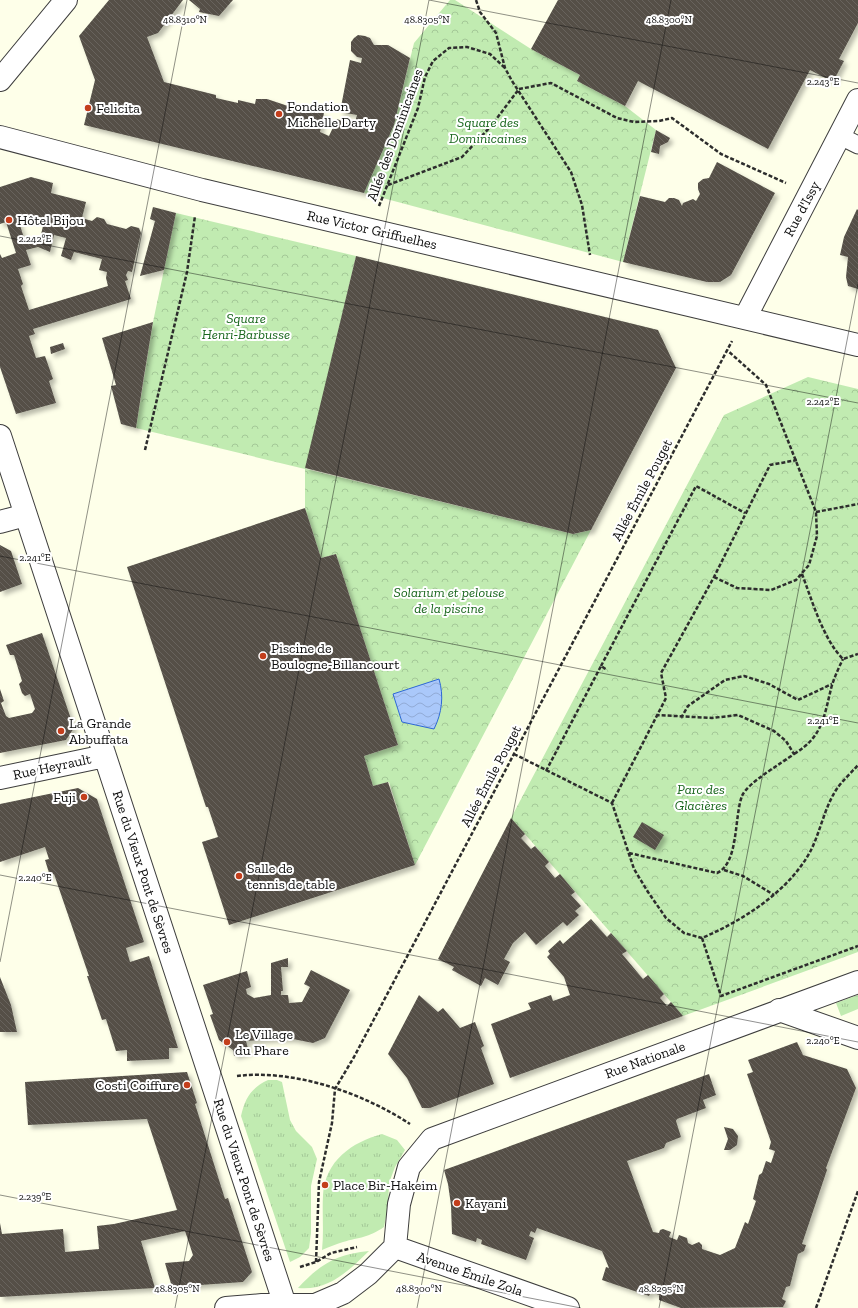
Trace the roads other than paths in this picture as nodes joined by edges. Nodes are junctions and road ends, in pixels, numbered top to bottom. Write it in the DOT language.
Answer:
graph roads {
  1 [pos="66,0"];
  2 [pos="0,80"];
  3 [pos="858,100"];
  4 [pos="0,137"];
  5 [pos="849,141"];
  6 [pos="745,318"];
  7 [pos="858,345"];
  8 [pos="0,436"];
  9 [pos="26,515"];
  10 [pos="0,522"];
  11 [pos="105,756"];
  12 [pos="0,778"];
  13 [pos="858,982"];
  14 [pos="779,1010"];
  15 [pos="858,1038"];
  16 [pos="395,1248"];
  17 [pos="285,1307"];
  18 [pos="226,1308"];
  19 [pos="568,1308"];
  1 -- 2 [label="street"];
  3 -- 5 [label="street, Rue d'Issy"];
  4 -- 6 [label="street, Rue Victor Griffuelhes"];
  5 -- 6 [label="street, Rue d'Issy"];
  6 -- 7 [label="street, Rue Victor Griffuelhes"];
  8 -- 9 [label="street, Rue du Vieux Pont de Sèvres"];
  9 -- 10 [label="street"];
  9 -- 11 [label="street, Rue du Vieux Pont de Sèvres"];
  11 -- 12 [label="street, Rue Heyrault"];
  11 -- 17 [label="street, Rue du Vieux Pont de Sèvres"];
  13 -- 14 [label="street, Rue Nationale"];
  14 -- 15 [label="street"];
  14 -- 16 [label="street, Rue Nationale"];
  16 -- 17 [label="street"];
  16 -- 19 [label="street, Avenue Émile Zola"];
  17 -- 18 [label="street"];
}
